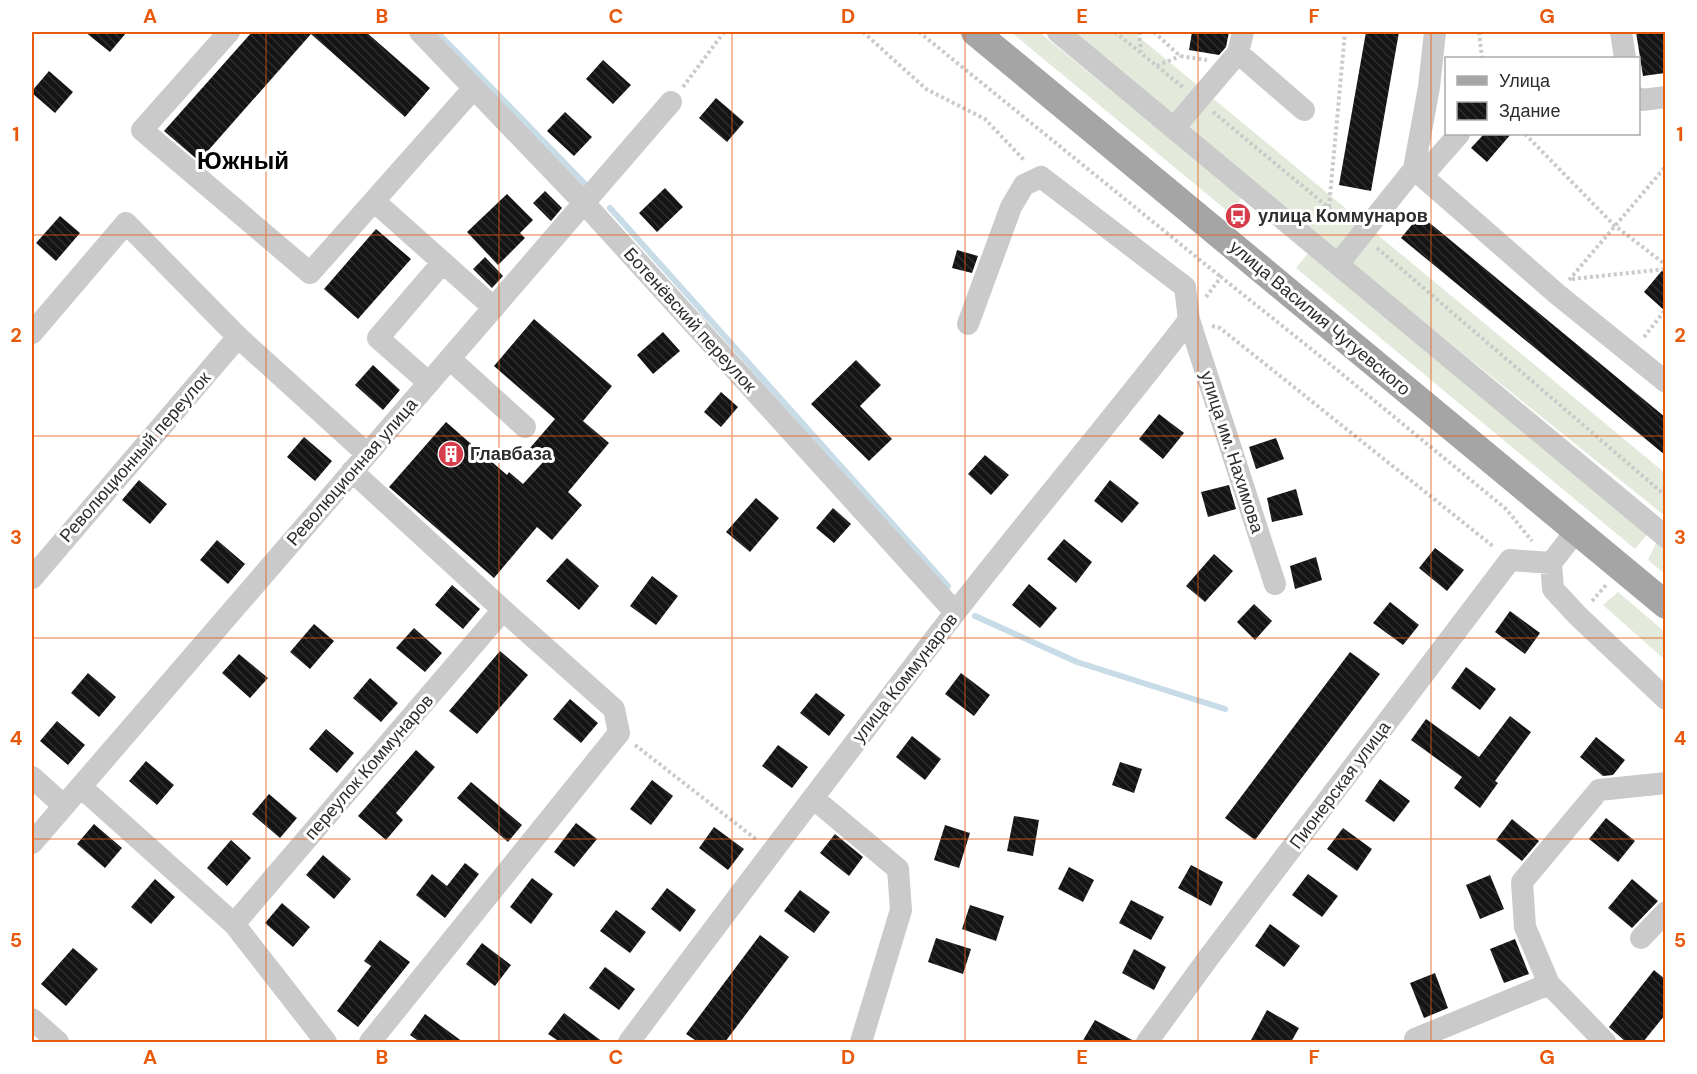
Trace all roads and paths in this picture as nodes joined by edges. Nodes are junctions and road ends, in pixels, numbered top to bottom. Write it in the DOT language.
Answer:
graph roads {
  1 [pos="229,32"];
  2 [pos="420,32"];
  3 [pos="724,32"];
  4 [pos="863,32"];
  5 [pos="919,32"];
  6 [pos="975,32"];
  7 [pos="1058,32"];
  8 [pos="1115,32"];
  9 [pos="1139,32"];
  10 [pos="1154,32"];
  11 [pos="1345,32"];
  12 [pos="1435,32"];
  13 [pos="1479,32"];
  14 [pos="1621,32"];
  15 [pos="1237,49"];
  16 [pos="1141,53"];
  17 [pos="1180,56"];
  18 [pos="1482,57"];
  19 [pos="1625,57"];
  20 [pos="1157,66"];
  21 [pos="474,88"];
  22 [pos="1665,97"];
  23 [pos="1640,99"];
  24 [pos="1198,100"];
  25 [pos="671,102"];
  26 [pos="1304,110"];
  27 [pos="1174,128"];
  28 [pos="1458,135"];
  29 [pos="1527,135"];
  30 [pos="1665,166"];
  31 [pos="1418,173"];
  32 [pos="1041,177"];
  33 [pos="374,201"];
  34 [pos="585,204"];
  35 [pos="1329,208"];
  36 [pos="1352,213"];
  37 [pos="1344,221"];
  38 [pos="1614,225"];
  39 [pos="1362,236"];
  40 [pos="442,262"];
  41 [pos="1338,264"];
  42 [pos="1665,267"];
  43 [pos="1221,277"];
  44 [pos="1563,287"];
  45 [pos="494,308"];
  46 [pos="1665,309"];
  47 [pos="1189,320"];
  48 [pos="968,324"];
  49 [pos="32,333"];
  50 [pos="238,337"];
  51 [pos="1631,353"];
  52 [pos="450,359"];
  53 [pos="1665,382"];
  54 [pos="429,383"];
  55 [pos="525,427"];
  56 [pos="360,463"];
  57 [pos="1665,496"];
  58 [pos="1576,531"];
  59 [pos="1665,537"];
  60 [pos="1510,561"];
  61 [pos="1551,563"];
  62 [pos="32,578"];
  63 [pos="1275,584"];
  64 [pos="1590,603"];
  65 [pos="1665,605"];
  66 [pos="1596,609"];
  67 [pos="503,610"];
  68 [pos="955,612"];
  69 [pos="1665,699"];
  70 [pos="619,733"];
  71 [pos="32,777"];
  72 [pos="1665,783"];
  73 [pos="81,787"];
  74 [pos="813,798"];
  75 [pos="64,806"];
  76 [pos="32,843"];
  77 [pos="772,851"];
  78 [pos="1665,912"];
  79 [pos="234,924"];
  80 [pos="1641,938"];
  81 [pos="1549,984"];
  82 [pos="32,1019"];
  83 [pos="1415,1038"];
  84 [pos="58,1042"];
  85 [pos="326,1042"];
  86 [pos="370,1042"];
  87 [pos="629,1042"];
  88 [pos="861,1042"];
  89 [pos="1148,1042"];
  90 [pos="1605,1042"];
  1 -- 33 [label="street"];
  2 -- 21 [label="street, Ботенёвский переулок"];
  3 -- 25 [label="path"];
  4 -- 32 [label="path"];
  5 -- 43 [label="path"];
  6 -- 58 [label="main road, улица Василия Чугуевского"];
  7 -- 27 [label="street"];
  8 -- 16 [label="path"];
  9 -- 16 [label="path"];
  10 -- 17 [label="path"];
  11 -- 35 [label="path"];
  12 -- 31 [label="street"];
  13 -- 18 [label="path"];
  14 -- 19 [label="street"];
  15 -- 17 [label="path"];
  15 -- 24 [label="street"];
  15 -- 26 [label="street"];
  16 -- 20 [label="path"];
  17 -- 20 [label="path"];
  20 -- 24 [label="path"];
  21 -- 33 [label="street"];
  21 -- 34 [label="street, Ботенёвский переулок"];
  22 -- 23 [label="street"];
  24 -- 27 [label="street"];
  24 -- 35 [label="path"];
  25 -- 34 [label="street, Революционная улица"];
  27 -- 41 [label="street"];
  28 -- 31 [label="street"];
  29 -- 38 [label="path"];
  30 -- 38 [label="path"];
  31 -- 39 [label="street"];
  31 -- 44 [label="street"];
  32 -- 47 [label="street, улица им. Нахимова"];
  32 -- 48 [label="street"];
  33 -- 40 [label="street"];
  34 -- 45 [label="street, Революционная улица"];
  34 -- 68 [label="street, Ботенёвский переулок"];
  35 -- 37 [label="path"];
  36 -- 37 [label="path"];
  37 -- 39 [label="path"];
  38 -- 42 [label="path"];
  38 -- 44 [label="path"];
  39 -- 41 [label="street"];
  39 -- 57 [label="path"];
  40 -- 45 [label="street"];
  40 -- 54 [label="street"];
  41 -- 59 [label="street"];
  42 -- 44 [label="path"];
  43 -- 47 [label="path"];
  43 -- 61 [label="path"];
  44 -- 51 [label="street"];
  45 -- 52 [label="street, Революционная улица"];
  46 -- 51 [label="path"];
  47 -- 60 [label="path"];
  47 -- 63 [label="street, улица им. Нахимова"];
  47 -- 68 [label="street, улица Коммунаров"];
  49 -- 50 [label="street"];
  50 -- 56 [label="street"];
  50 -- 62 [label="street, Революционный переулок"];
  51 -- 53 [label="street"];
  52 -- 54 [label="street, Революционная улица"];
  52 -- 55 [label="street"];
  54 -- 56 [label="street, Революционная улица"];
  56 -- 67 [label="street"];
  56 -- 73 [label="street, Революционная улица"];
  58 -- 61 [label="street"];
  58 -- 65 [label="main road, улица Василия Чугуевского"];
  60 -- 61 [label="street"];
  60 -- 89 [label="street, Пионерская улица"];
  61 -- 69 [label="street"];
  64 -- 66 [label="path"];
  67 -- 70 [label="street"];
  67 -- 79 [label="street, переулок Коммунаров"];
  68 -- 74 [label="street, улица Коммунаров"];
  70 -- 77 [label="path"];
  70 -- 86 [label="street"];
  71 -- 75 [label="street"];
  72 -- 81 [label="street"];
  73 -- 75 [label="street, Революционная улица"];
  73 -- 79 [label="street"];
  74 -- 77 [label="street, улица Коммунаров"];
  74 -- 88 [label="street"];
  75 -- 76 [label="street, Революционная улица"];
  77 -- 87 [label="street, улица Коммунаров"];
  78 -- 80 [label="street"];
  79 -- 85 [label="street"];
  81 -- 83 [label="street"];
  81 -- 90 [label="street"];
  82 -- 84 [label="street"];
}
